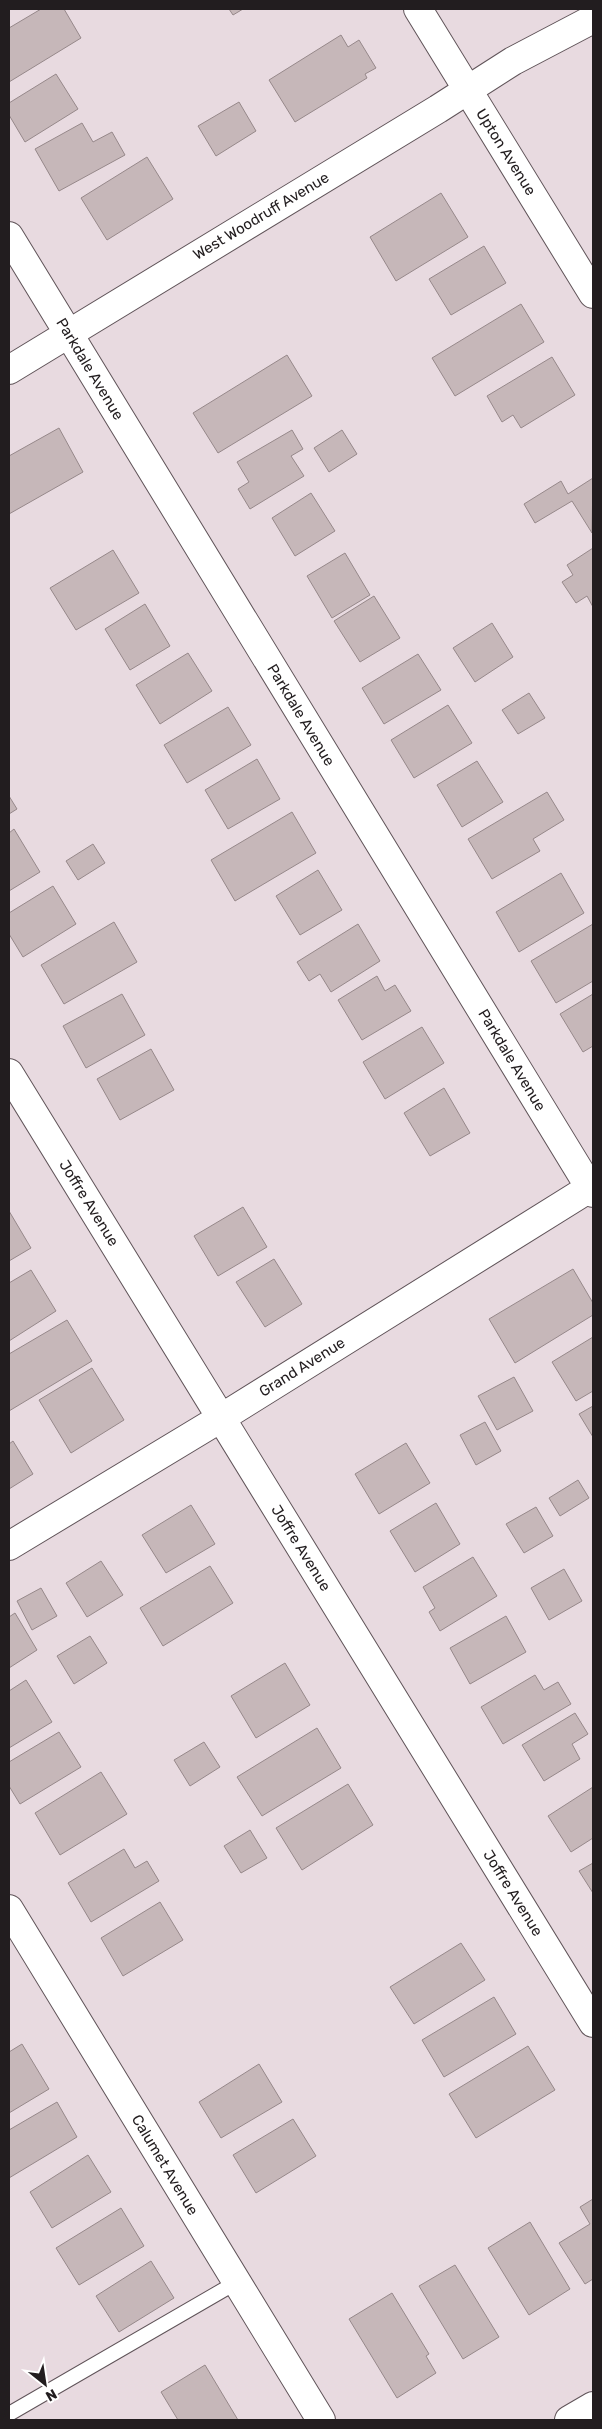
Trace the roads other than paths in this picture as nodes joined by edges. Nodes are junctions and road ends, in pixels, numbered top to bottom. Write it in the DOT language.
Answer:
graph roads {
  1 [pos="418,9"];
  2 [pos="593,12"];
  3 [pos="593,19"];
  4 [pos="513,61"];
  5 [pos="468,90"];
  6 [pos="9,236"];
  7 [pos="593,294"];
  8 [pos="68,334"];
  9 [pos="9,370"];
  10 [pos="9,1074"];
  11 [pos="592,1189"];
  12 [pos="221,1418"];
  13 [pos="9,1546"];
  14 [pos="9,1909"];
  15 [pos="593,2023"];
  16 [pos="237,2282"];
  17 [pos="593,2406"];
  18 [pos="9,2414"];
  19 [pos="321,2420"];
  20 [pos="569,2420"];
  1 -- 5 [label="street, Upton Avenue"];
  2 -- 4 [label="street, West Woodruff Avenue"];
  3 -- 4 [label="street, West Woodruff Avenue"];
  4 -- 5 [label="street, West Woodruff Avenue"];
  5 -- 7 [label="street, Upton Avenue"];
  5 -- 8 [label="street, West Woodruff Avenue"];
  6 -- 8 [label="street, Parkdale Avenue"];
  8 -- 9 [label="street, West Woodruff Avenue"];
  8 -- 11 [label="street, Parkdale Avenue"];
  10 -- 12 [label="street, Joffre Avenue"];
  11 -- 12 [label="street, Grand Avenue"];
  12 -- 13 [label="street, Grand Avenue"];
  12 -- 15 [label="street, Joffre Avenue"];
  14 -- 16 [label="street, Calumet Avenue"];
  16 -- 18 [label="lane"];
  16 -- 19 [label="street, Calumet Avenue"];
  17 -- 20 [label="street"];
}
